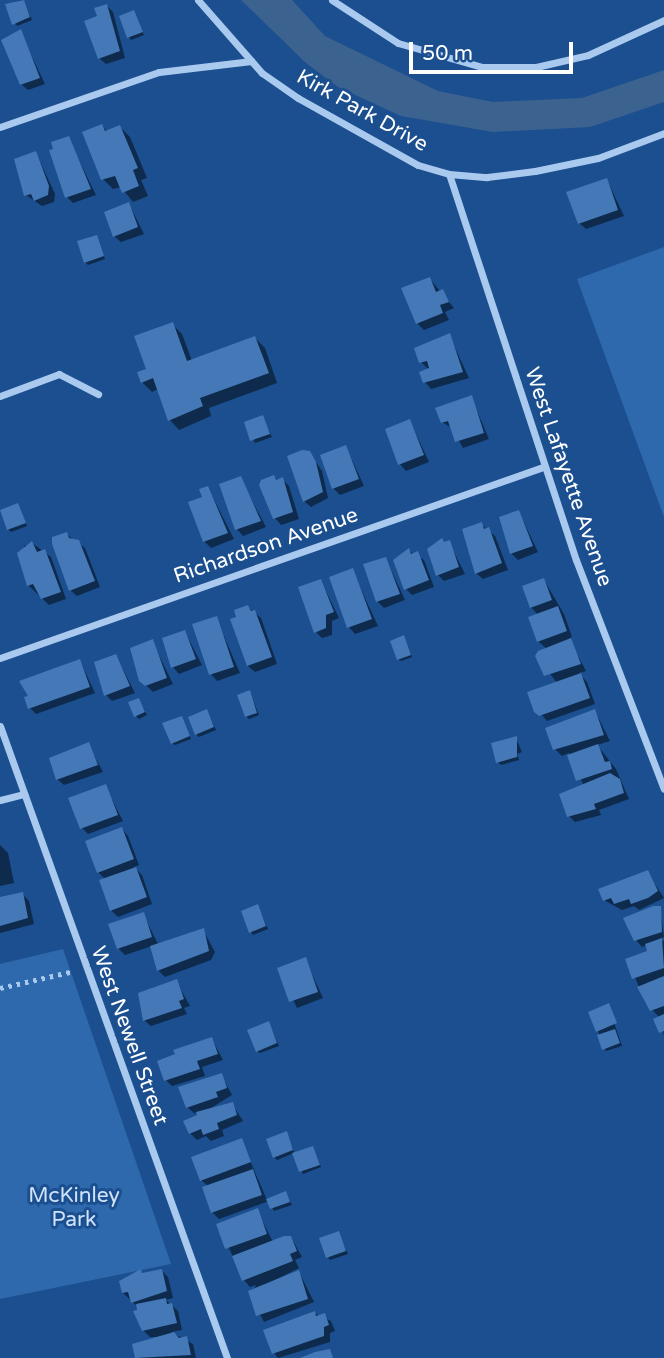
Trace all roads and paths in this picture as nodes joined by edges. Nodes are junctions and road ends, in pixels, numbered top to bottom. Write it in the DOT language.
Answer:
graph roads {
  1 [pos="198,0"];
  2 [pos="332,0"];
  3 [pos="664,19"];
  4 [pos="251,61"];
  5 [pos="0,127"];
  6 [pos="664,134"];
  7 [pos="449,174"];
  8 [pos="98,394"];
  9 [pos="0,396"];
  10 [pos="543,467"];
  11 [pos="0,658"];
  12 [pos="0,726"];
  13 [pos="664,789"];
  14 [pos="24,794"];
  15 [pos="0,800"];
  16 [pos="85,968"];
  17 [pos="0,988"];
  18 [pos="227,1358"];
  1 -- 4 [label="street, Kirk Park Drive"];
  2 -- 3 [label="street"];
  4 -- 5 [label="street"];
  4 -- 7 [label="street, Kirk Park Drive"];
  6 -- 7 [label="street, Kirk Park Drive"];
  7 -- 10 [label="street, West Lafayette Avenue"];
  8 -- 9 [label="street"];
  10 -- 11 [label="street, Richardson Avenue"];
  10 -- 13 [label="street, West Lafayette Avenue"];
  12 -- 14 [label="street, West Newell Street"];
  14 -- 15 [label="street"];
  14 -- 16 [label="street, West Newell Street"];
  16 -- 17 [label="path"];
  16 -- 18 [label="street, West Newell Street"];
}
